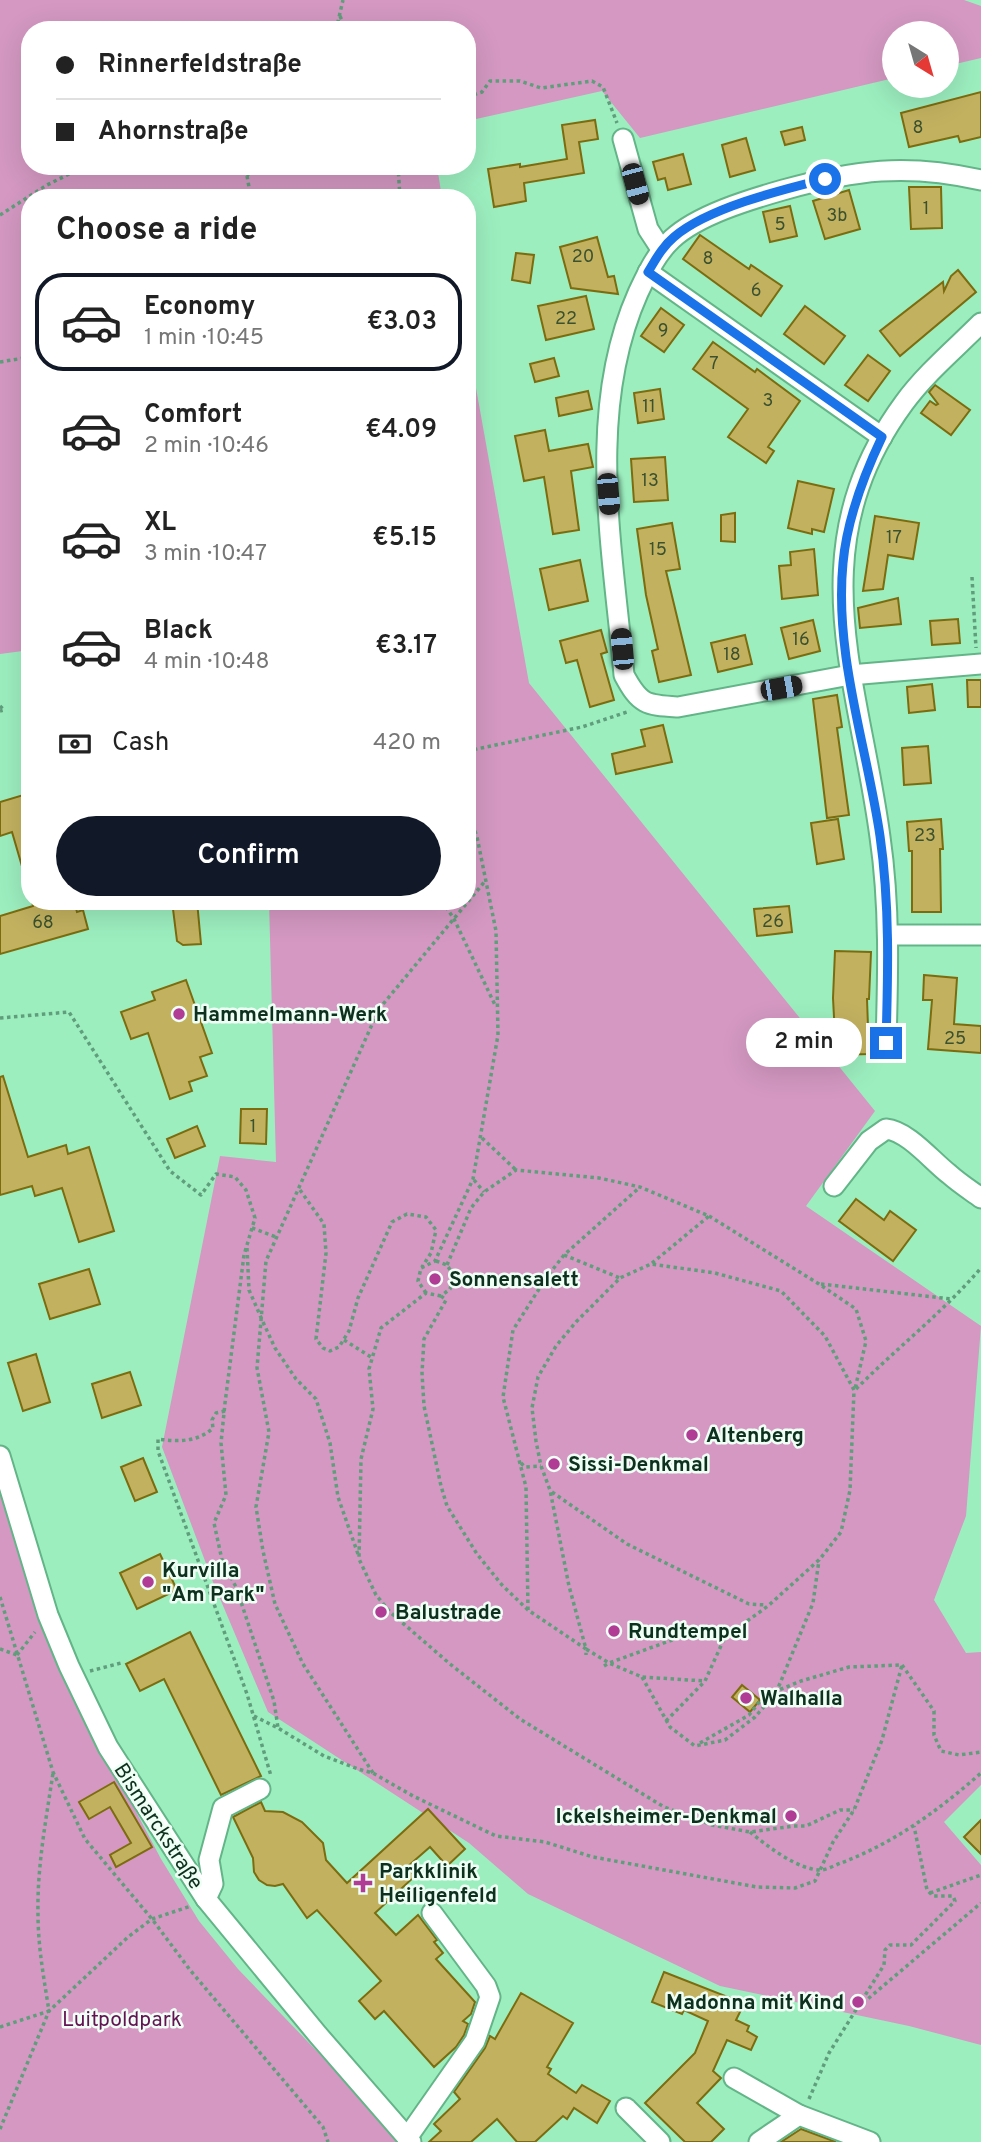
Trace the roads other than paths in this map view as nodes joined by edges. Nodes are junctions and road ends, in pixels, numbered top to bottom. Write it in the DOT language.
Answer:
graph roads {
  1 [pos="623,139"];
  2 [pos="981,180"];
  3 [pos="661,249"];
  4 [pos="648,272"];
  5 [pos="981,323"];
  6 [pos="882,437"];
  7 [pos="979,664"];
  8 [pos="850,676"];
  9 [pos="889,935"];
  10 [pos="981,935"];
  11 [pos="886,1043"];
  12 [pos="834,1186"];
  13 [pos="981,1198"];
  14 [pos="0,1456"];
  15 [pos="260,1789"];
  16 [pos="206,1899"];
  17 [pos="432,1913"];
  18 [pos="734,2078"];
  19 [pos="626,2108"];
  20 [pos="799,2115"];
  21 [pos="409,2140"];
  22 [pos="660,2142"];
  23 [pos="759,2142"];
  24 [pos="870,2142"];
  1 -- 3 [label="street"];
  2 -- 3 [label="street"];
  3 -- 4 [label="street"];
  4 -- 6 [label="street"];
  4 -- 8 [label="street"];
  5 -- 6 [label="street"];
  6 -- 8 [label="street"];
  7 -- 8 [label="street"];
  8 -- 9 [label="street"];
  9 -- 10 [label="street"];
  9 -- 11 [label="street"];
  12 -- 13 [label="street"];
  14 -- 16 [label="street, Bismarckstraße"];
  15 -- 16 [label="street"];
  16 -- 21 [label="street, Bismarckstraße"];
  17 -- 21 [label="street"];
  18 -- 20 [label="street"];
  19 -- 22 [label="street"];
  20 -- 23 [label="street"];
  20 -- 24 [label="street"];
}
